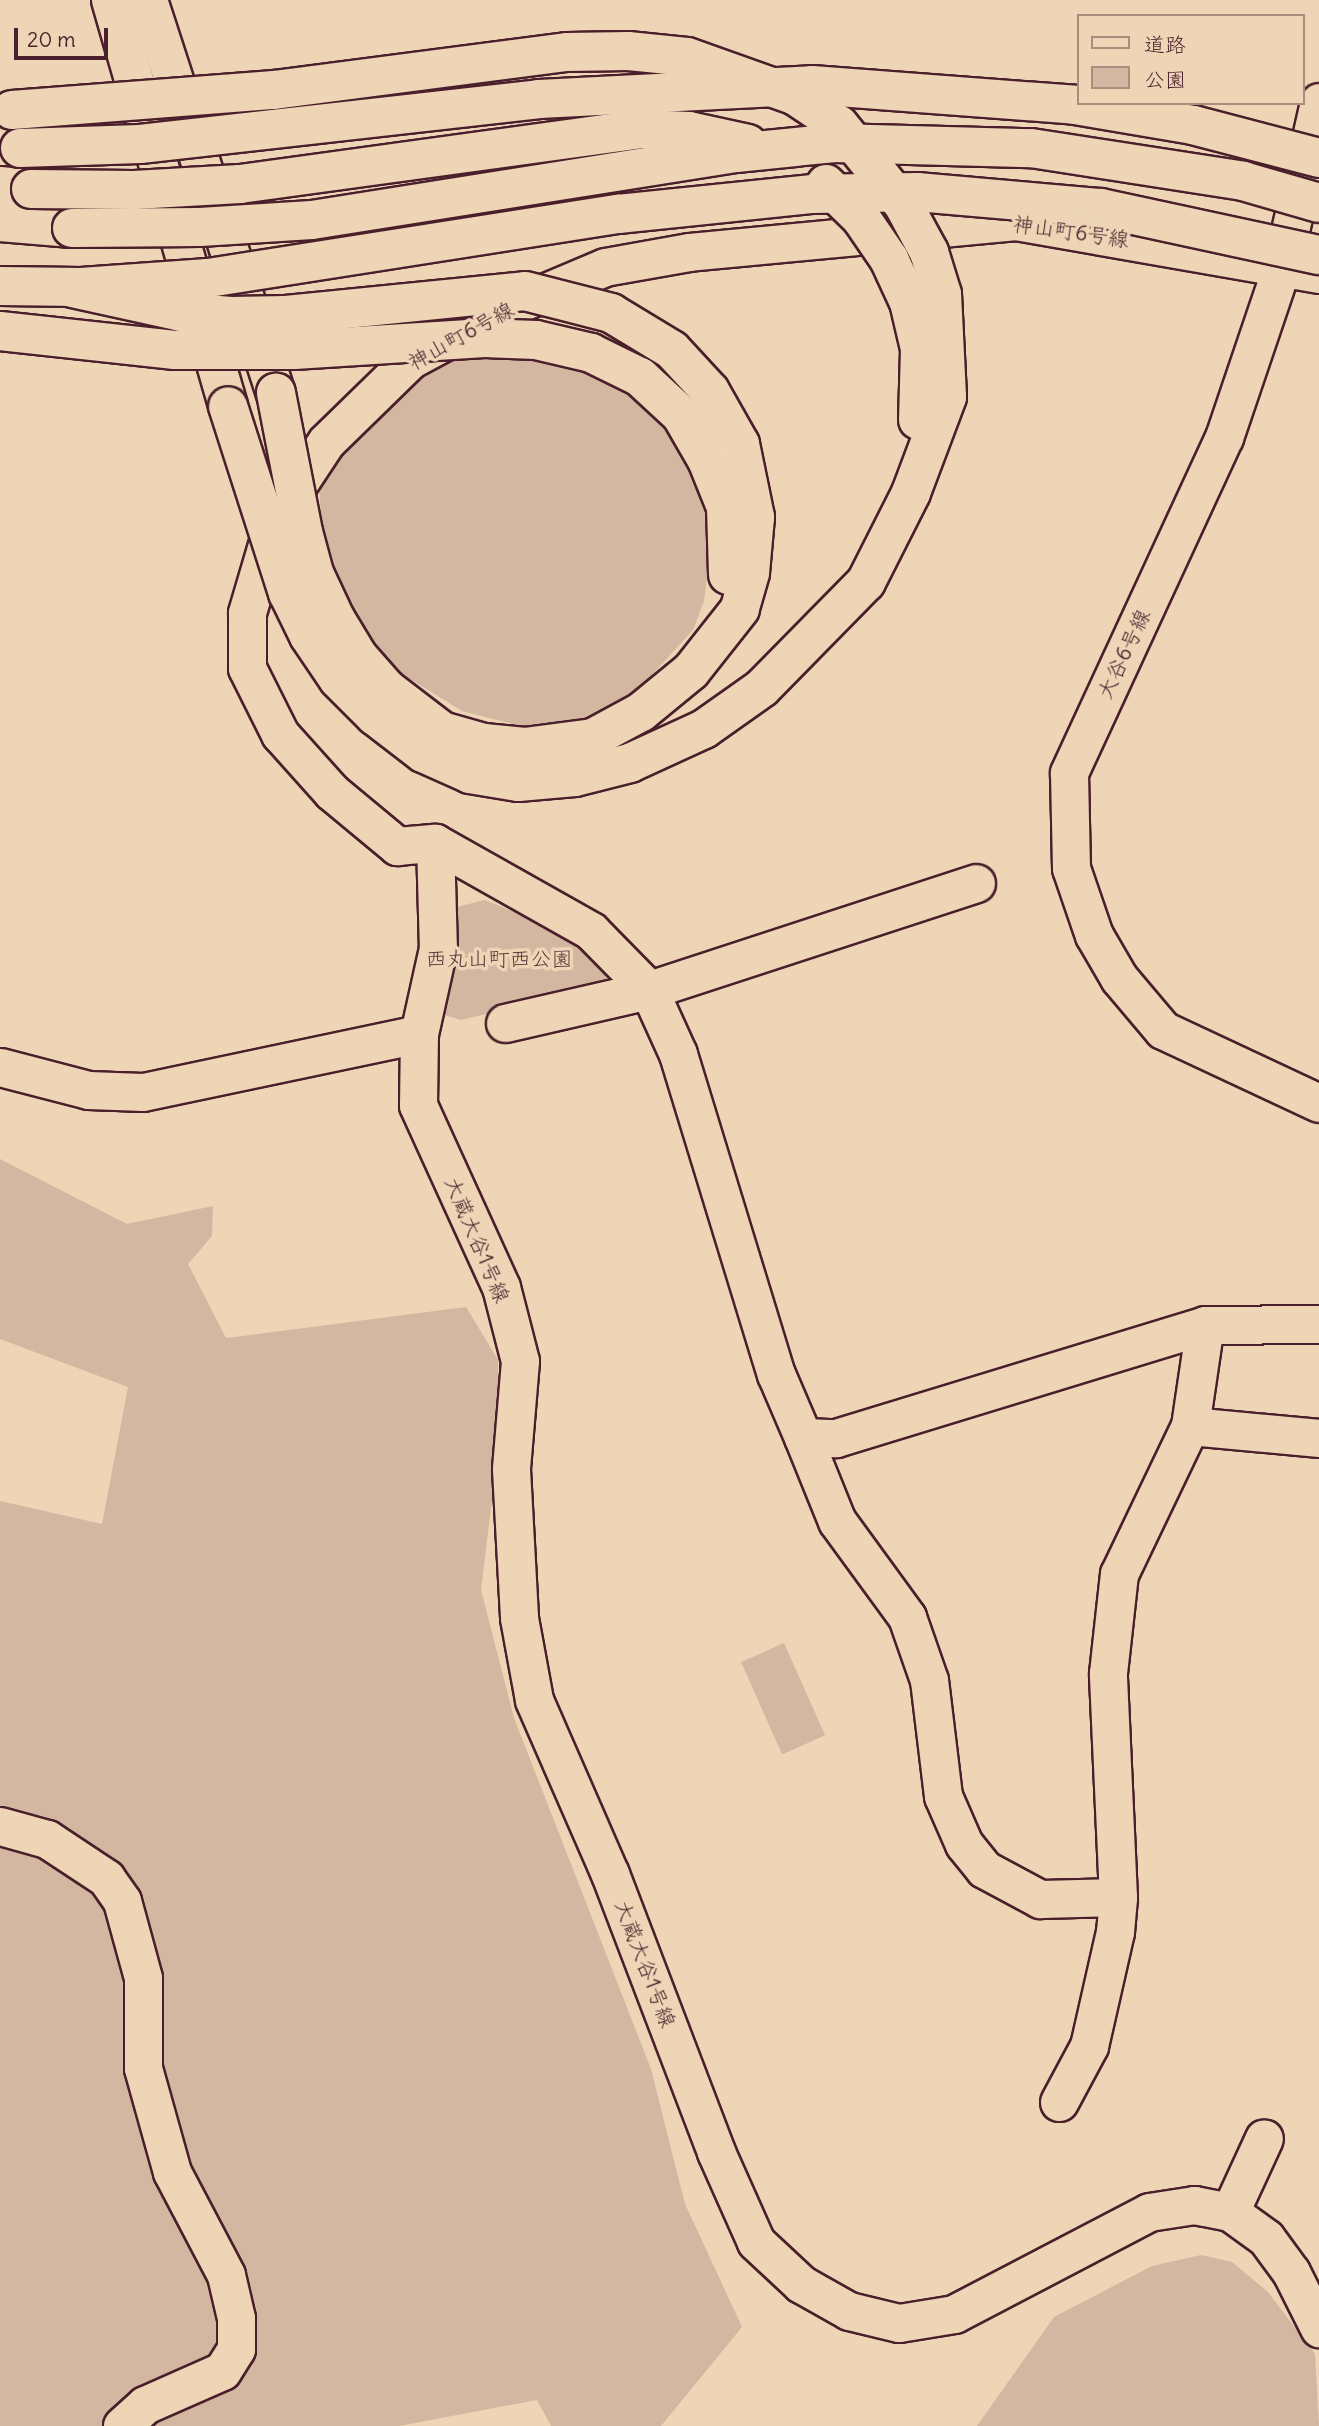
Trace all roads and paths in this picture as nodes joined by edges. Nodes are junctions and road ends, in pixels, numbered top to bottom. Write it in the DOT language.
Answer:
graph roads {
  1 [pos="111,0"];
  2 [pos="148,0"];
  3 [pos="1319,103"];
  4 [pos="6,110"];
  5 [pos="7,147"];
  6 [pos="1319,158"];
  7 [pos="16,188"];
  8 [pos="1319,203"];
  9 [pos="0,222"];
  10 [pos="1319,255"];
  11 [pos="1282,265"];
  12 [pos="0,270"];
  13 [pos="1319,274"];
  14 [pos="0,286"];
  15 [pos="0,331"];
  16 [pos="911,493"];
  17 [pos="691,671"];
  18 [pos="435,844"];
  19 [pos="976,883"];
  20 [pos="649,990"];
  21 [pos="505,1023"];
  22 [pos="419,1034"];
  23 [pos="0,1067"];
  24 [pos="1319,1103"];
  25 [pos="1319,1324"];
  26 [pos="1205,1325"];
  27 [pos="1190,1426"];
  28 [pos="803,1437"];
  29 [pos="1319,1438"];
  30 [pos="0,1826"];
  31 [pos="1118,1897"];
  32 [pos="1059,2102"];
  33 [pos="1264,2138"];
  34 [pos="1230,2212"];
  35 [pos="1319,2328"];
  36 [pos="122,2426"];
  1 -- 16 [label="highway, bridge"];
  2 -- 17 [label="highway, bridge"];
  3 -- 11 [label="street, 大谷6号線"];
  4 -- 16 [label="highway, bridge"];
  5 -- 6 [label="highway, bridge"];
  7 -- 16 [label="highway, bridge"];
  8 -- 9 [label="highway, bridge"];
  10 -- 14 [label="highway, bridge"];
  11 -- 13 [label="street, 神山町6号線"];
  11 -- 18 [label="street, 神山町6号線"];
  11 -- 24 [label="street, 大谷6号線"];
  12 -- 17 [label="highway, bridge"];
  15 -- 17 [label="highway, bridge"];
  18 -- 20 [label="street"];
  18 -- 22 [label="street"];
  19 -- 20 [label="street"];
  20 -- 21 [label="street"];
  20 -- 28 [label="street"];
  22 -- 23 [label="street"];
  22 -- 34 [label="street, 大蔵大谷1号線"];
  25 -- 26 [label="street"];
  26 -- 27 [label="street"];
  26 -- 28 [label="street"];
  27 -- 29 [label="street"];
  27 -- 31 [label="street"];
  28 -- 31 [label="street"];
  30 -- 36 [label="street"];
  31 -- 32 [label="street"];
  33 -- 34 [label="street"];
  34 -- 35 [label="street, 大蔵大谷1号線"];
}
